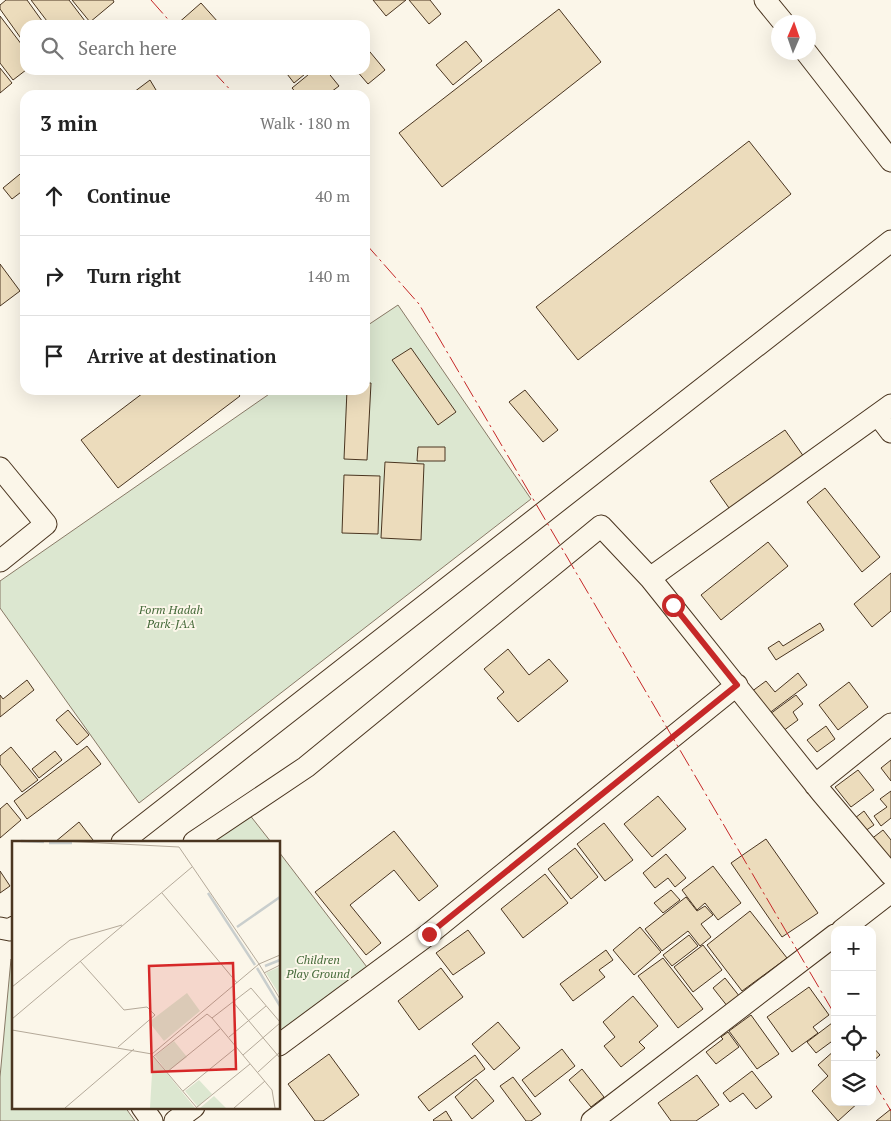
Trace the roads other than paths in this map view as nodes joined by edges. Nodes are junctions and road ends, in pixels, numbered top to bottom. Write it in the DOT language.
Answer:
graph roads {
  1 [pos="765,0"];
  2 [pos="777,15"];
  3 [pos="812,60"];
  4 [pos="891,161"];
  5 [pos="891,241"];
  6 [pos="885,410"];
  7 [pos="891,432"];
  8 [pos="0,468"];
  9 [pos="0,562"];
  10 [pos="650,578"];
  11 [pos="737,685"];
  12 [pos="891,724"];
  13 [pos="815,785"];
  14 [pos="123,841"];
  15 [pos="195,841"];
  16 [pos="891,875"];
  17 [pos="891,892"];
  18 [pos="847,926"];
  19 [pos="831,938"];
  20 [pos="280,1044"];
  21 [pos="143,1108"];
  22 [pos="193,1108"];
  23 [pos="152,1121"];
  24 [pos="175,1121"];
  25 [pos="592,1121"];
  1 -- 2 [label="street"];
  3 -- 4 [label="street"];
  5 -- 14 [label="street"];
  6 -- 7 [label="street"];
  6 -- 10 [label="street"];
  8 -- 9 [label="street"];
  10 -- 11 [label="street"];
  10 -- 15 [label="street"];
  11 -- 13 [label="street"];
  11 -- 20 [label="street"];
  12 -- 13 [label="street"];
  13 -- 16 [label="street"];
  17 -- 18 [label="street"];
  19 -- 25 [label="street"];
  21 -- 23 [label="street"];
  22 -- 24 [label="street"];
}
